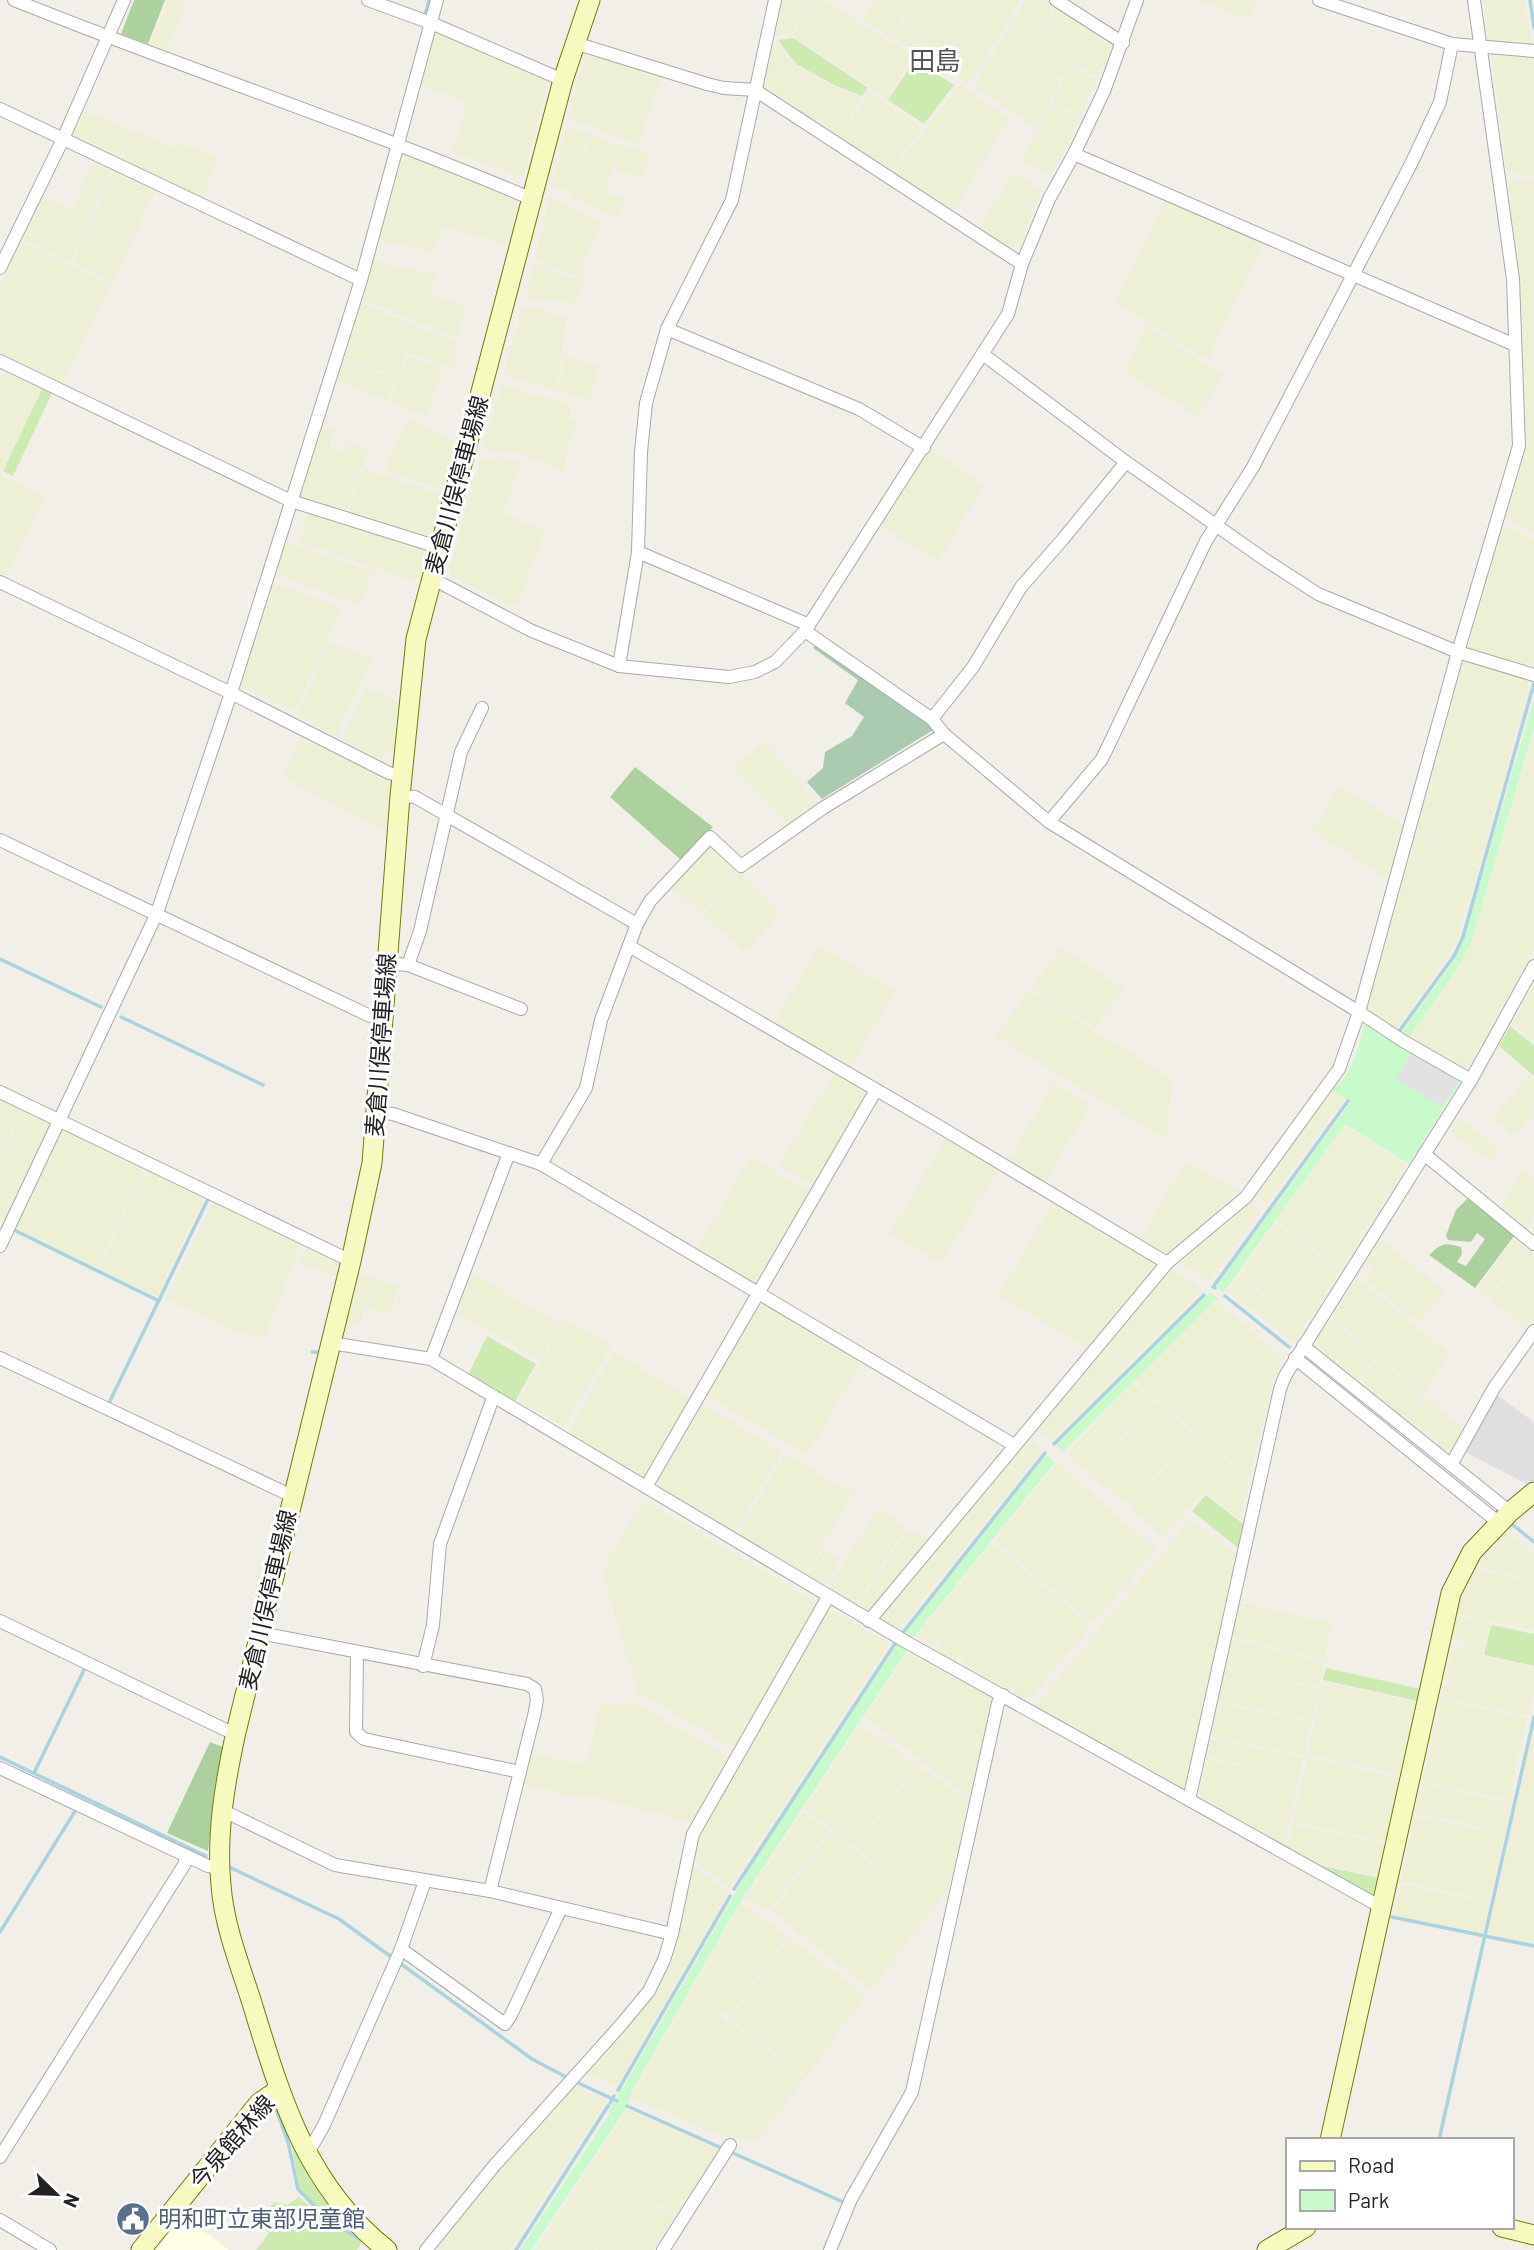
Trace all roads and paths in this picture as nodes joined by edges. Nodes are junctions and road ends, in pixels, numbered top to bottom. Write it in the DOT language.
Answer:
graph roads {
  1 [pos="14,0"];
  2 [pos="124,0"];
  3 [pos="368,0"];
  4 [pos="437,0"];
  5 [pos="590,0"];
  6 [pos="775,0"];
  7 [pos="1056,0"];
  8 [pos="1137,0"];
  9 [pos="1319,0"];
  10 [pos="1474,0"];
  11 [pos="431,23"];
  12 [pos="109,38"];
  13 [pos="575,43"];
  14 [pos="1123,43"];
  15 [pos="1452,44"];
  16 [pos="1480,47"];
  17 [pos="1534,51"];
  18 [pos="563,80"];
  19 [pos="755,90"];
  20 [pos="0,109"];
  21 [pos="63,139"];
  22 [pos="398,144"];
  23 [pos="1074,154"];
  24 [pos="532,198"];
  25 [pos="1023,264"];
  26 [pos="0,268"];
  27 [pos="1352,275"];
  28 [pos="361,280"];
  29 [pos="667,329"];
  30 [pos="1515,345"];
  31 [pos="984,355"];
  32 [pos="0,361"];
  33 [pos="923,448"];
  34 [pos="1126,462"];
  35 [pos="291,501"];
  36 [pos="1217,523"];
  37 [pos="441,548"];
  38 [pos="638,552"];
  39 [pos="433,579"];
  40 [pos="0,582"];
  41 [pos="807,628"];
  42 [pos="1458,652"];
  43 [pos="619,666"];
  44 [pos="1534,675"];
  45 [pos="231,693"];
  46 [pos="482,708"];
  47 [pos="932,719"];
  48 [pos="944,734"];
  49 [pos="401,786"];
  50 [pos="445,816"];
  51 [pos="1049,822"];
  52 [pos="0,840"];
  53 [pos="157,914"];
  54 [pos="637,923"];
  55 [pos="629,946"];
  56 [pos="387,963"];
  57 [pos="408,965"];
  58 [pos="1534,966"];
  59 [pos="521,1009"];
  60 [pos="1359,1012"];
  61 [pos="383,1020"];
  62 [pos="1471,1080"];
  63 [pos="876,1090"];
  64 [pos="0,1092"];
  65 [pos="376,1112"];
  66 [pos="60,1121"];
  67 [pos="509,1153"];
  68 [pos="1424,1154"];
  69 [pos="541,1164"];
  70 [pos="1534,1244"];
  71 [pos="0,1246"];
  72 [pos="351,1261"];
  73 [pos="1167,1263"];
  74 [pos="760,1294"];
  75 [pos="1534,1331"];
  76 [pos="331,1343"];
  77 [pos="1303,1346"];
  78 [pos="0,1357"];
  79 [pos="1295,1358"];
  80 [pos="431,1359"];
  81 [pos="493,1398"];
  82 [pos="1014,1445"];
  83 [pos="1451,1465"];
  84 [pos="646,1487"];
  85 [pos="1534,1492"];
  86 [pos="292,1496"];
  87 [pos="1505,1518"];
  88 [pos="828,1597"];
  89 [pos="869,1621"];
  90 [pos="0,1622"];
  91 [pos="260,1633"];
  92 [pos="358,1653"];
  93 [pos="423,1666"];
  94 [pos="1003,1695"];
  95 [pos="236,1732"];
  96 [pos="0,1768"];
  97 [pos="520,1772"];
  98 [pos="1189,1800"];
  99 [pos="222,1812"];
  100 [pos="187,1856"];
  101 [pos="220,1868"];
  102 [pos="425,1881"];
  103 [pos="490,1891"];
  104 [pos="1381,1907"];
  105 [pos="561,1908"];
  106 [pos="672,1934"];
  107 [pos="401,1949"];
  108 [pos="279,2089"];
  109 [pos="1330,2138"];
  110 [pos="730,2145"];
  111 [pos="308,2153"];
  112 [pos="0,2157"];
  113 [pos="0,2220"];
  114 [pos="1303,2229"];
  115 [pos="1510,2229"];
  116 [pos="1534,2235"];
  117 [pos="375,2246"];
  118 [pos="50,2250"];
  119 [pos="141,2250"];
  120 [pos="426,2250"];
  121 [pos="663,2250"];
  122 [pos="830,2250"];
  123 [pos="1267,2250"];
  1 -- 12 [label="street"];
  2 -- 12 [label="street"];
  3 -- 11 [label="street"];
  4 -- 11 [label="street"];
  5 -- 13 [label="main road, 麦倉川俣停車場線"];
  6 -- 19 [label="street"];
  7 -- 14 [label="street"];
  8 -- 14 [label="street"];
  9 -- 15 [label="street"];
  10 -- 16 [label="street"];
  11 -- 18 [label="street"];
  11 -- 22 [label="street"];
  12 -- 21 [label="street"];
  12 -- 22 [label="street"];
  13 -- 18 [label="main road, 麦倉川俣停車場線"];
  13 -- 19 [label="street"];
  14 -- 23 [label="street"];
  15 -- 16 [label="street"];
  15 -- 27 [label="street"];
  16 -- 17 [label="street"];
  16 -- 30 [label="street"];
  18 -- 24 [label="main road, 麦倉川俣停車場線"];
  19 -- 25 [label="street"];
  19 -- 29 [label="street"];
  20 -- 21 [label="street"];
  21 -- 26 [label="street"];
  21 -- 28 [label="street"];
  22 -- 24 [label="street"];
  22 -- 28 [label="street"];
  23 -- 25 [label="street"];
  23 -- 27 [label="street"];
  24 -- 37 [label="main road, 麦倉川俣停車場線"];
  25 -- 31 [label="street"];
  27 -- 30 [label="street"];
  27 -- 36 [label="street"];
  28 -- 35 [label="street"];
  29 -- 33 [label="street"];
  29 -- 38 [label="street"];
  30 -- 42 [label="street"];
  31 -- 33 [label="street"];
  31 -- 34 [label="street"];
  32 -- 35 [label="street"];
  33 -- 41 [label="street"];
  34 -- 36 [label="street"];
  34 -- 47 [label="street"];
  35 -- 37 [label="street"];
  35 -- 45 [label="street"];
  36 -- 42 [label="street"];
  36 -- 51 [label="street"];
  37 -- 39 [label="main road, 麦倉川俣停車場線"];
  38 -- 41 [label="street"];
  38 -- 43 [label="street"];
  39 -- 43 [label="street"];
  39 -- 49 [label="main road, 麦倉川俣停車場線"];
  40 -- 45 [label="street"];
  41 -- 43 [label="street"];
  41 -- 47 [label="street"];
  42 -- 44 [label="street"];
  42 -- 60 [label="street"];
  45 -- 49 [label="street"];
  45 -- 53 [label="street"];
  46 -- 50 [label="street"];
  47 -- 48 [label="street"];
  48 -- 51 [label="street"];
  48 -- 54 [label="street"];
  49 -- 50 [label="street"];
  49 -- 56 [label="main road, 麦倉川俣停車場線"];
  50 -- 54 [label="street"];
  50 -- 57 [label="street"];
  51 -- 60 [label="street"];
  52 -- 53 [label="street"];
  53 -- 61 [label="street"];
  53 -- 66 [label="street"];
  54 -- 55 [label="street"];
  55 -- 63 [label="street"];
  55 -- 69 [label="street"];
  56 -- 57 [label="street"];
  56 -- 61 [label="main road, 麦倉川俣停車場線"];
  57 -- 59 [label="street"];
  58 -- 62 [label="street"];
  60 -- 62 [label="street"];
  60 -- 73 [label="street"];
  61 -- 65 [label="main road, 麦倉川俣停車場線"];
  62 -- 68 [label="street"];
  63 -- 73 [label="street"];
  63 -- 74 [label="street"];
  64 -- 66 [label="street"];
  65 -- 67 [label="street"];
  65 -- 72 [label="main road, 麦倉川俣停車場線"];
  66 -- 71 [label="street"];
  66 -- 72 [label="street"];
  67 -- 69 [label="street"];
  67 -- 80 [label="street"];
  68 -- 70 [label="street"];
  68 -- 77 [label="street"];
  69 -- 74 [label="street"];
  72 -- 76 [label="main road, 麦倉川俣停車場線"];
  73 -- 82 [label="street"];
  74 -- 82 [label="street"];
  74 -- 84 [label="street"];
  75 -- 83 [label="street"];
  76 -- 80 [label="street"];
  76 -- 86 [label="main road, 麦倉川俣停車場線"];
  77 -- 79 [label="street"];
  77 -- 83 [label="street"];
  78 -- 86 [label="street"];
  79 -- 87 [label="street"];
  79 -- 98 [label="street"];
  80 -- 81 [label="street"];
  81 -- 84 [label="street"];
  81 -- 93 [label="street"];
  82 -- 89 [label="street"];
  83 -- 87 [label="street"];
  84 -- 88 [label="street"];
  85 -- 87 [label="main road"];
  86 -- 91 [label="main road, 麦倉川俣停車場線"];
  87 -- 104 [label="main road"];
  88 -- 89 [label="street"];
  88 -- 106 [label="street"];
  89 -- 94 [label="street"];
  90 -- 95 [label="street"];
  91 -- 92 [label="street"];
  91 -- 95 [label="main road, 麦倉川俣停車場線"];
  92 -- 93 [label="street"];
  92 -- 97 [label="street"];
  93 -- 97 [label="street"];
  94 -- 98 [label="street"];
  94 -- 122 [label="street"];
  95 -- 99 [label="main road, 麦倉川俣停車場線"];
  96 -- 100 [label="street"];
  97 -- 103 [label="street"];
  98 -- 104 [label="street"];
  99 -- 101 [label="main road, 麦倉川俣停車場線"];
  99 -- 102 [label="street"];
  100 -- 101 [label="street"];
  100 -- 112 [label="street"];
  101 -- 108 [label="main road, 麦倉川俣停車場線"];
  102 -- 103 [label="street"];
  102 -- 107 [label="street"];
  103 -- 105 [label="street"];
  104 -- 109 [label="main road"];
  105 -- 106 [label="street"];
  105 -- 107 [label="street"];
  106 -- 120 [label="street"];
  107 -- 111 [label="street"];
  108 -- 111 [label="main road, 今泉館林線"];
  108 -- 119 [label="main road, 今泉館林線"];
  110 -- 121 [label="street"];
  111 -- 117 [label="main road, 今泉館林線"];
  113 -- 118 [label="street"];
  114 -- 123 [label="main road"];
  115 -- 116 [label="main road"];
}
